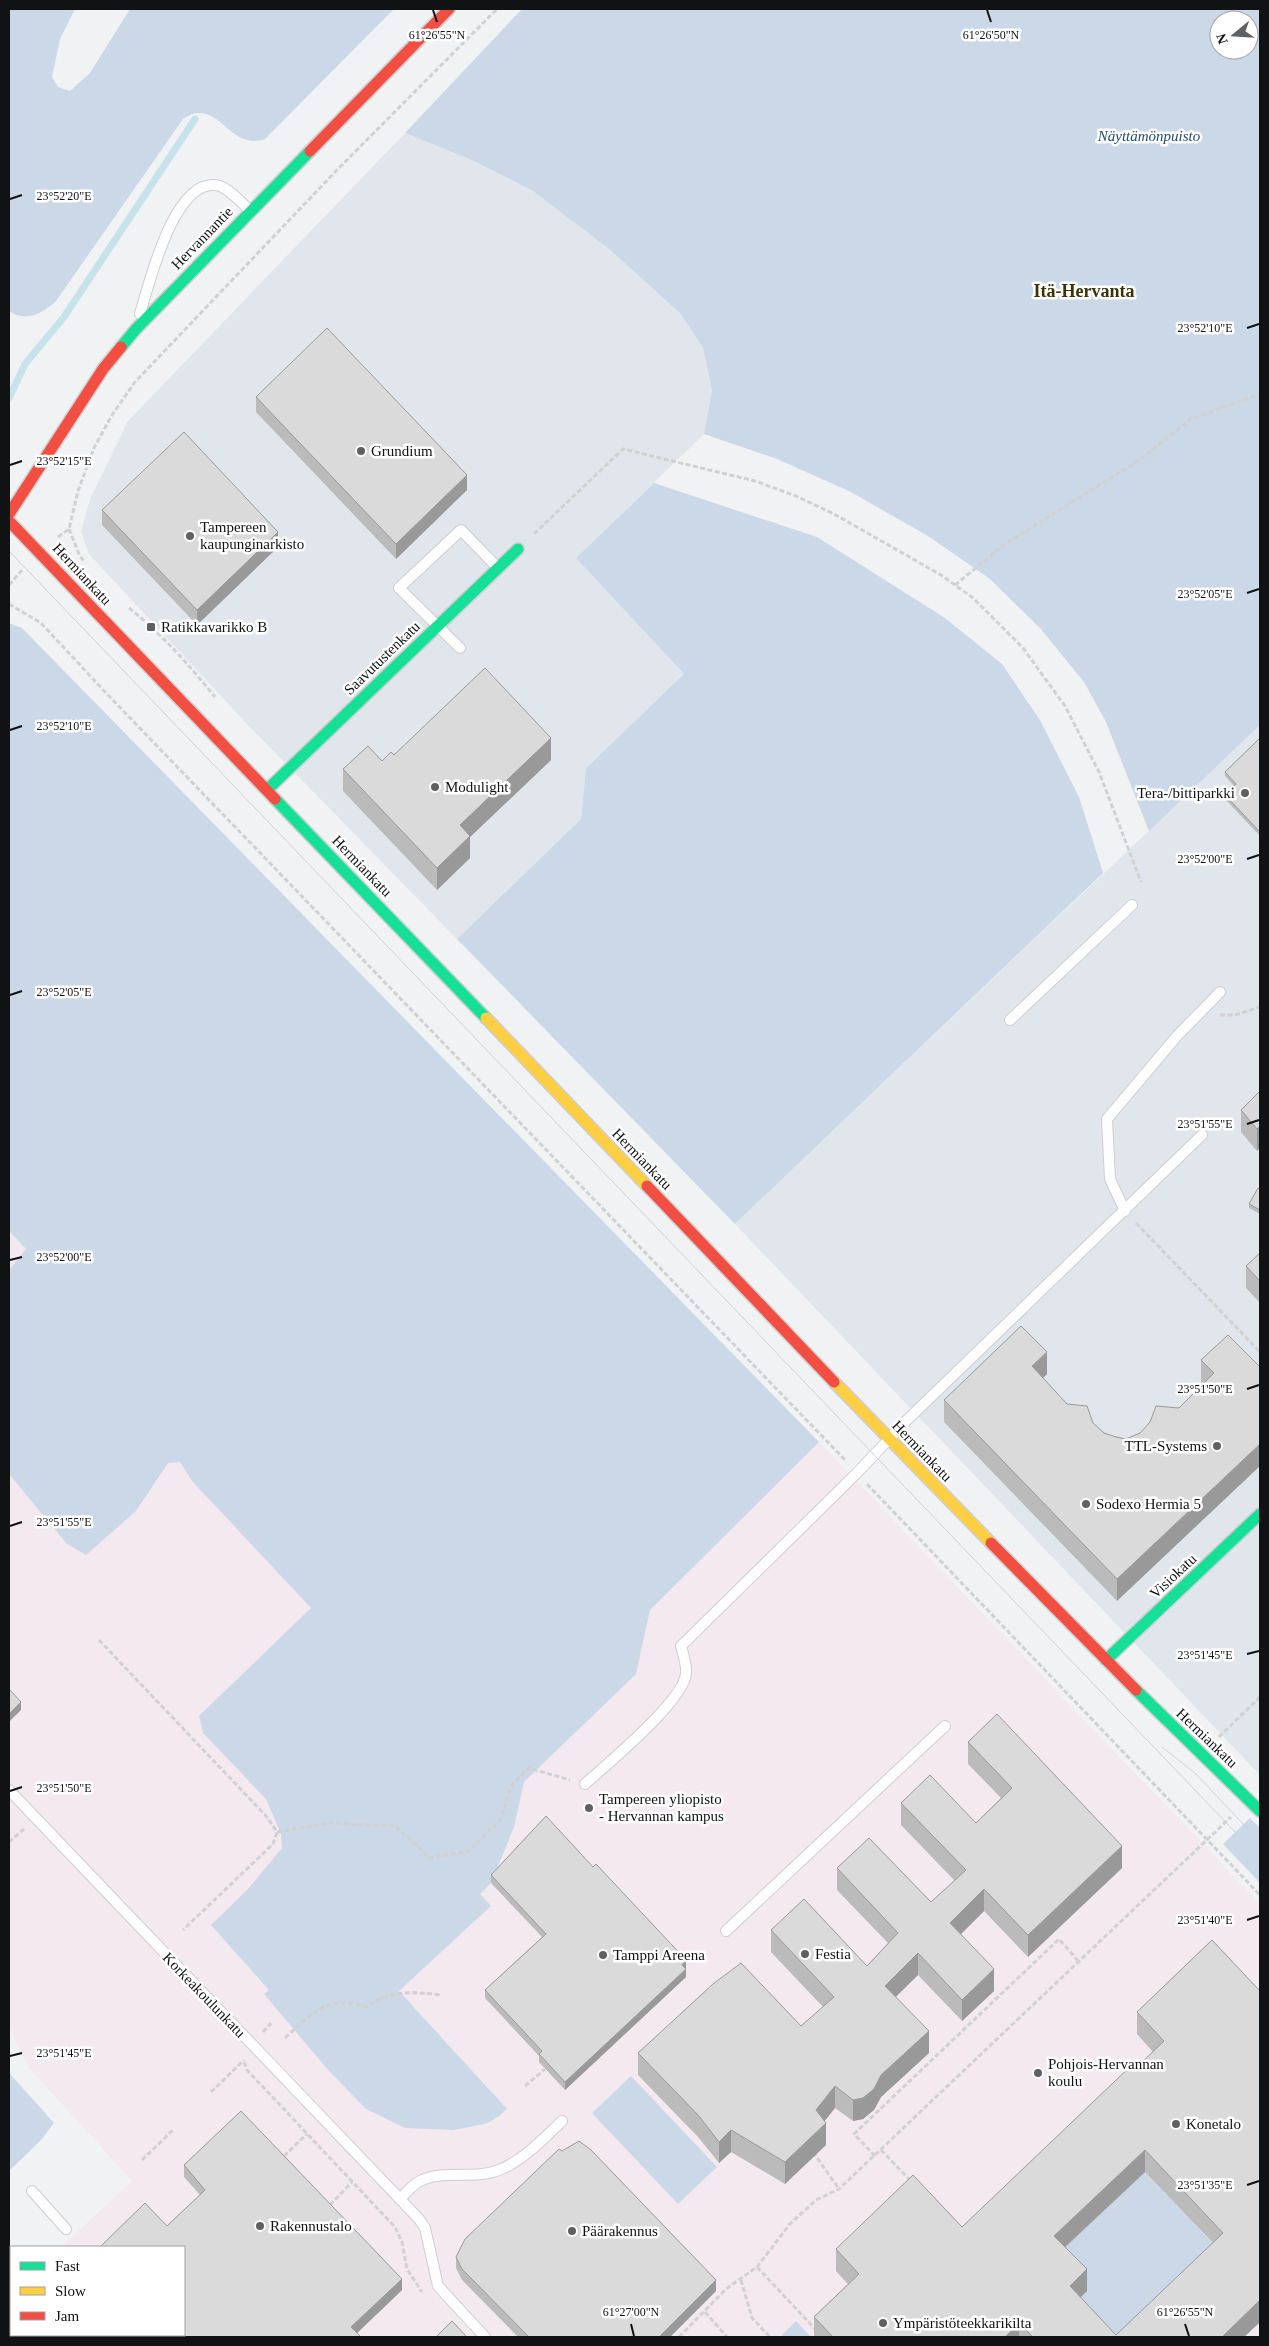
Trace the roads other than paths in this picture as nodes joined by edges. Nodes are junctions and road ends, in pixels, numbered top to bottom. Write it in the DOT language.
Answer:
graph roads {
  1 [pos="449,9"];
  2 [pos="250,210"];
  3 [pos="136,330"];
  4 [pos="9,514"];
  5 [pos="9,520"];
  6 [pos="518,549"];
  7 [pos="498,568"];
  8 [pos="438,626"];
  9 [pos="460,648"];
  10 [pos="268,789"];
  11 [pos="1132,905"];
  12 [pos="1220,992"];
  13 [pos="1010,1020"];
  14 [pos="1202,1135"];
  15 [pos="1125,1211"];
  16 [pos="889,1439"];
  17 [pos="1260,1514"];
  18 [pos="1106,1660"];
  19 [pos="945,1726"];
  20 [pos="585,1784"];
  21 [pos="9,1790"];
  22 [pos="1260,1811"];
  23 [pos="726,1931"];
  24 [pos="562,2121"];
  25 [pos="32,2191"];
  26 [pos="400,2199"];
  27 [pos="66,2229"];
  28 [pos="485,2337"];
  1 -- 2 [label="street, Hervannantie"];
  2 -- 3 [label="street, Hervannantie"];
  2 -- 3 [label="lane"];
  3 -- 4 [label="street, Hervannantie"];
  5 -- 10 [label="street, Hermiankatu"];
  6 -- 7 [label="street, Saavutustenkatu"];
  7 -- 8 [label="street, Saavutustenkatu"];
  7 -- 8 [label="lane"];
  8 -- 9 [label="lane"];
  8 -- 10 [label="street, Saavutustenkatu"];
  10 -- 16 [label="street, Hermiankatu"];
  11 -- 13 [label="lane"];
  12 -- 15 [label="lane"];
  14 -- 15 [label="lane"];
  15 -- 16 [label="lane"];
  16 -- 18 [label="street, Hermiankatu"];
  16 -- 20 [label="lane"];
  17 -- 18 [label="street, Visiokatu"];
  18 -- 22 [label="street, Hermiankatu"];
  19 -- 23 [label="lane"];
  21 -- 26 [label="lane, Korkeakoulunkatu"];
  24 -- 26 [label="lane"];
  25 -- 27 [label="lane"];
  26 -- 28 [label="lane, Korkeakoulunkatu"];
}
